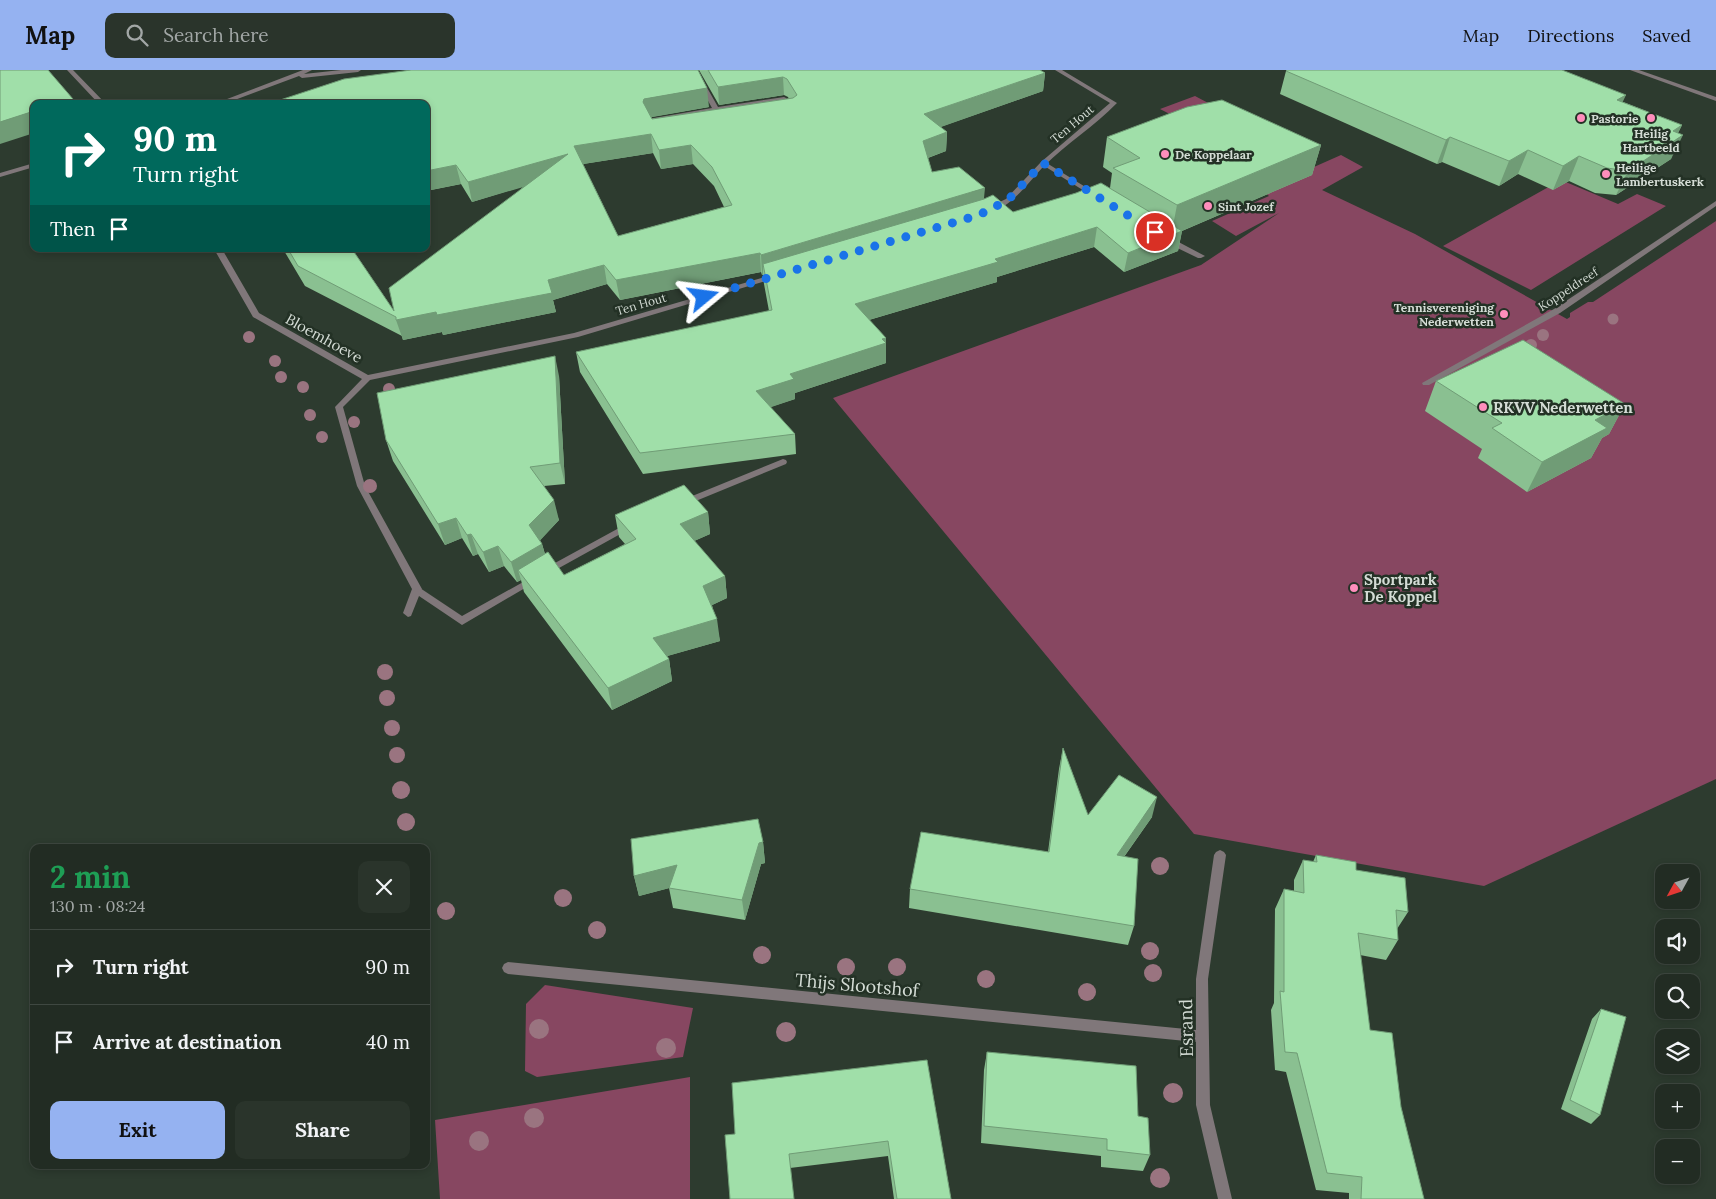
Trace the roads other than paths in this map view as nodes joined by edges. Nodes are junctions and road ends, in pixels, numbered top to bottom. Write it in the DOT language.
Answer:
graph roads {
  1 [pos="70,70"];
  2 [pos="309,70"];
  3 [pos="358,70"];
  4 [pos="694,70"];
  5 [pos="1058,70"];
  6 [pos="1633,70"];
  7 [pos="292,77"];
  8 [pos="1716,99"];
  9 [pos="100,100"];
  10 [pos="228,100"];
  11 [pos="716,110"];
  12 [pos="1043,163"];
  13 [pos="30,166"];
  14 [pos="0,175"];
  15 [pos="1107,203"];
  16 [pos="1716,203"];
  17 [pos="986,212"];
  18 [pos="1163,237"];
  19 [pos="220,252"];
  20 [pos="1201,256"];
  21 [pos="784,274"];
  22 [pos="367,378"];
  23 [pos="1426,383"];
  24 [pos="783,462"];
  25 [pos="674,506"];
  26 [pos="638,521"];
  27 [pos="417,589"];
  28 [pos="408,613"];
  29 [pos="1220,855"];
  30 [pos="508,968"];
  31 [pos="1203,1037"];
  32 [pos="1225,1199"];
  1 -- 9 [label="street"];
  2 -- 7 [label="street"];
  3 -- 7 [label="street"];
  4 -- 11 [label="street"];
  5 -- 12 [label="street, Ten Hout"];
  6 -- 8 [label="street"];
  7 -- 10 [label="street"];
  11 -- 11 [label="street"];
  12 -- 15 [label="street"];
  12 -- 17 [label="street, Ten Hout"];
  13 -- 14 [label="street"];
  16 -- 23 [label="street, Koppeldreef"];
  18 -- 20 [label="street"];
  19 -- 22 [label="street, Bloemhoeve"];
  21 -- 22 [label="street, Ten Hout"];
  22 -- 27 [label="street, Bloemhoeve"];
  24 -- 25 [label="street"];
  26 -- 27 [label="street"];
  27 -- 28 [label="street"];
  29 -- 31 [label="street, Esrand"];
  30 -- 31 [label="street, Thijs Slootshof"];
  31 -- 32 [label="street, Esrand"];
}
